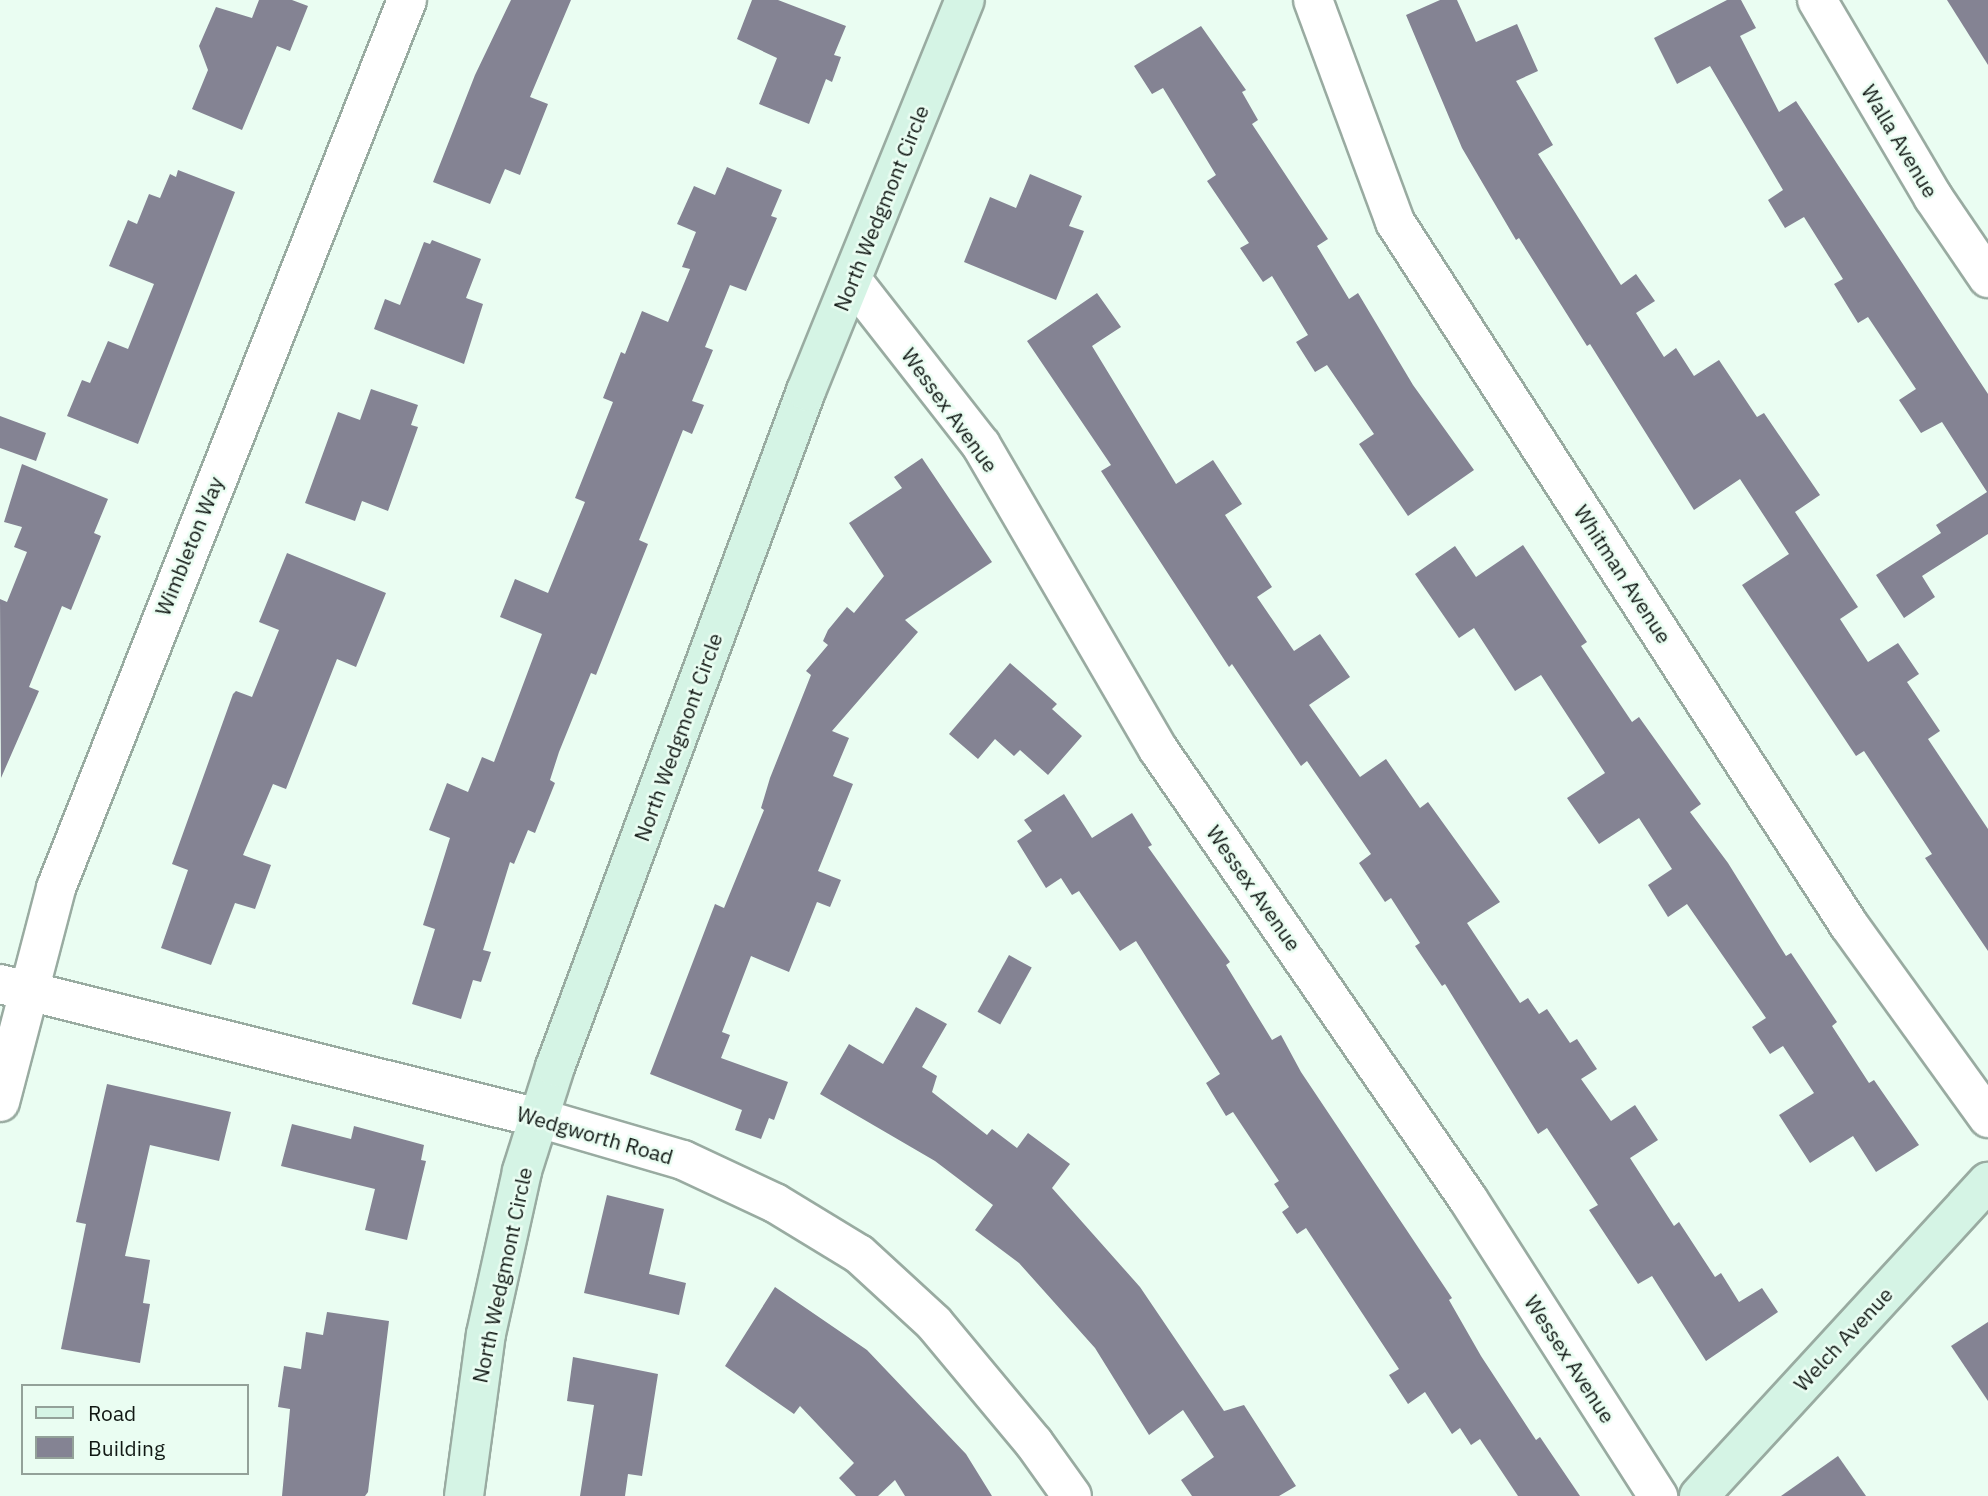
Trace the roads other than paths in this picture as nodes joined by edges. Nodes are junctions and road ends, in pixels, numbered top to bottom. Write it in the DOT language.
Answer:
graph roads {
  1 [pos="407,0"];
  2 [pos="965,0"];
  3 [pos="1313,0"];
  4 [pos="1816,0"];
  5 [pos="1988,278"];
  6 [pos="852,280"];
  7 [pos="15,988"];
  8 [pos="0,1102"];
  9 [pos="539,1118"];
  10 [pos="1988,1118"];
  11 [pos="1988,1182"];
  12 [pos="464,1496"];
  13 [pos="1072,1496"];
  14 [pos="1657,1496"];
  15 [pos="1699,1496"];
  1 -- 7 [label="street, Wimbleton Way"];
  2 -- 6 [label="street, North Wedgmont Circle"];
  3 -- 10 [label="street, Whitman Avenue"];
  4 -- 5 [label="street, Walla Avenue"];
  6 -- 9 [label="street, North Wedgmont Circle"];
  6 -- 14 [label="street, Wessex Avenue"];
  7 -- 8 [label="street, Wimbleton Way"];
  7 -- 9 [label="street, Wedgworth Road"];
  9 -- 12 [label="street, North Wedgmont Circle"];
  9 -- 13 [label="street, Wedgworth Road"];
  11 -- 15 [label="street, Welch Avenue"];
}
